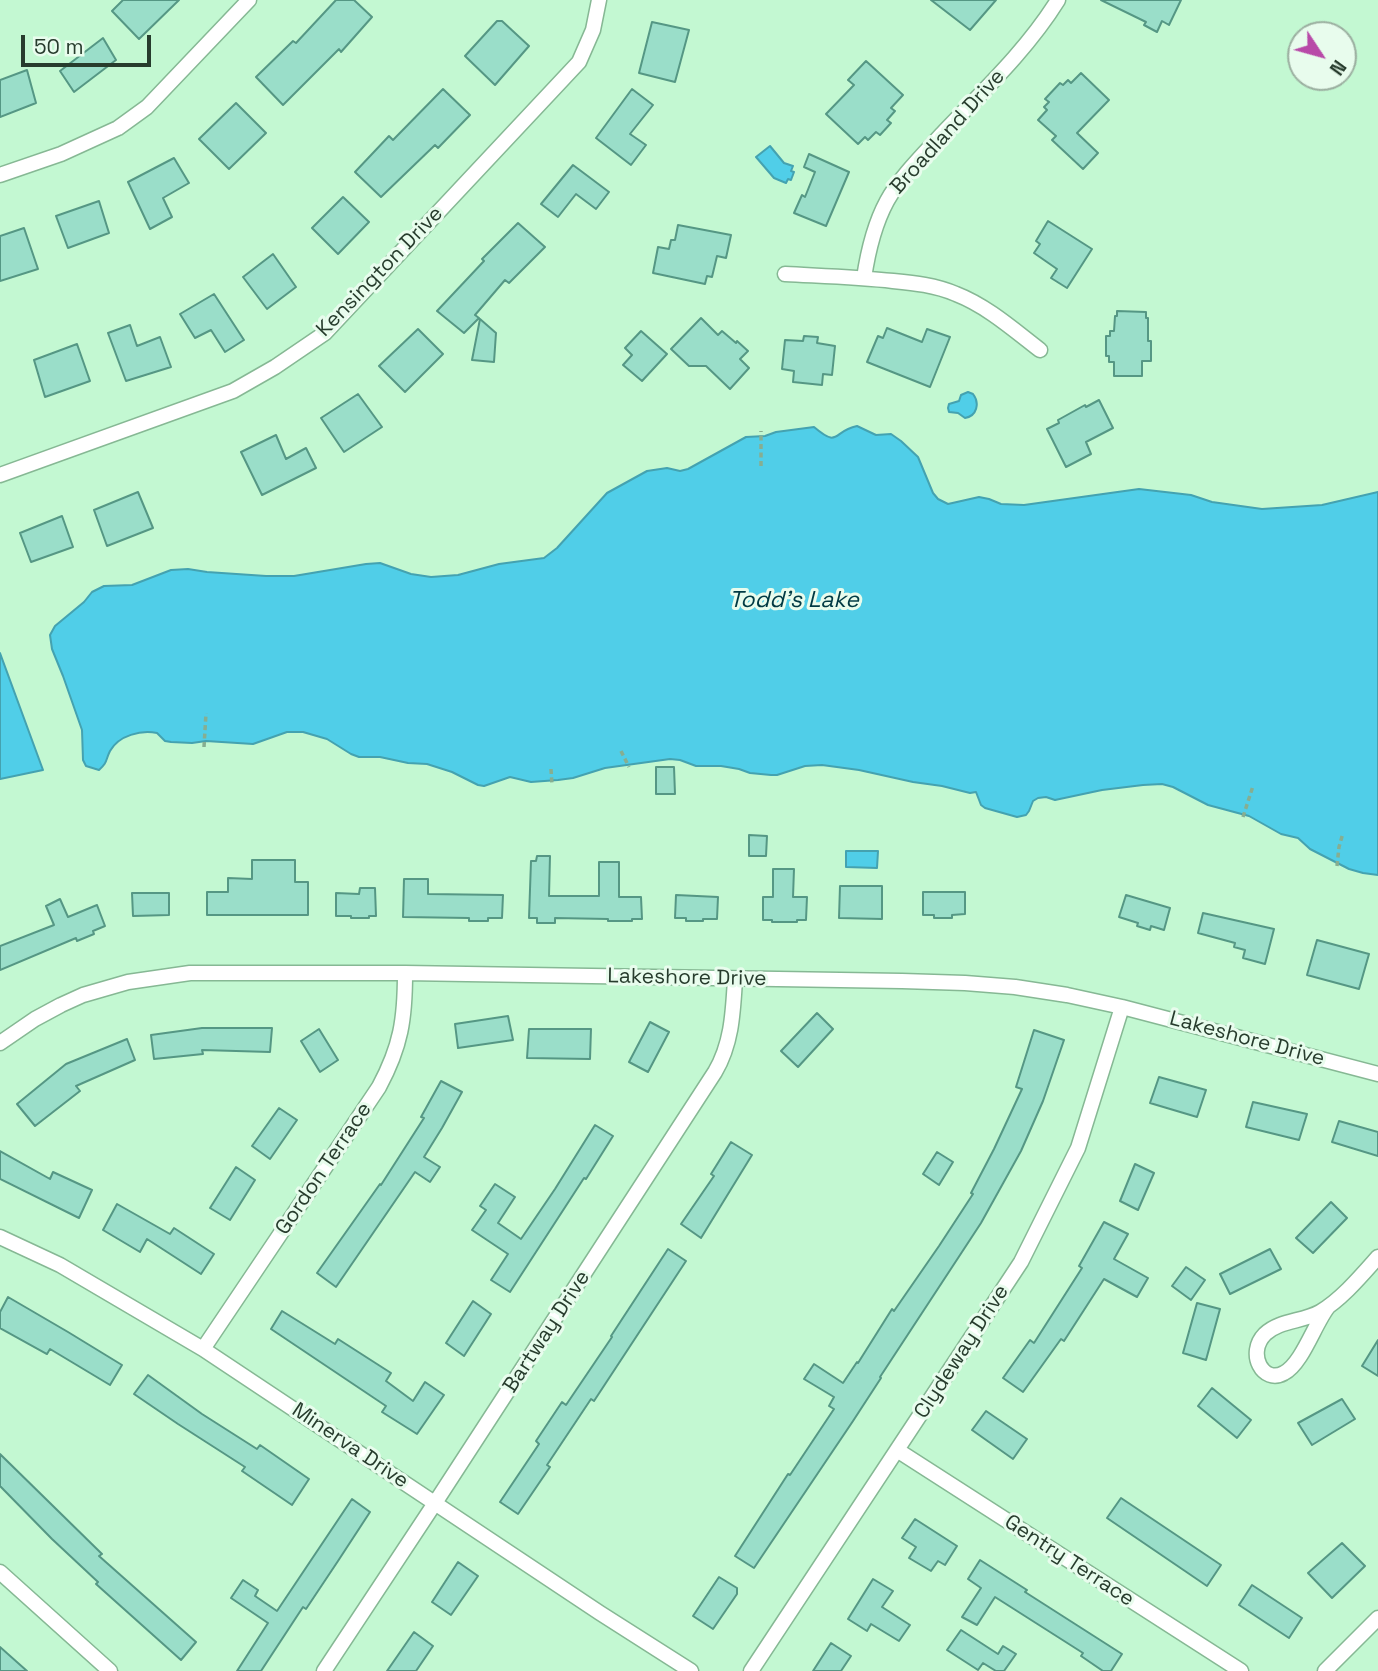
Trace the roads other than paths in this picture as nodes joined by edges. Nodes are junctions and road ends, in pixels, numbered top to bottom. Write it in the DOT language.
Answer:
graph roads {
  1 [pos="249,0"];
  2 [pos="599,0"];
  3 [pos="1058,0"];
  4 [pos="0,175"];
  5 [pos="785,274"];
  6 [pos="864,278"];
  7 [pos="1040,350"];
  8 [pos="0,475"];
  9 [pos="405,973"];
  10 [pos="735,979"];
  11 [pos="1122,1007"];
  12 [pos="0,1042"];
  13 [pos="1378,1074"];
  14 [pos="0,1237"];
  15 [pos="1378,1257"];
  16 [pos="1328,1307"];
  17 [pos="203,1349"];
  18 [pos="897,1450"];
  19 [pos="435,1503"];
  20 [pos="0,1572"];
  21 [pos="1378,1618"];
  22 [pos="110,1671"];
  23 [pos="324,1671"];
  24 [pos="691,1671"];
  25 [pos="751,1671"];
  26 [pos="1241,1671"];
  27 [pos="1325,1671"];
  1 -- 4 [label="street"];
  2 -- 8 [label="street, Kensington Drive"];
  3 -- 6 [label="street, Broadland Drive"];
  5 -- 6 [label="street"];
  6 -- 7 [label="street"];
  9 -- 10 [label="street, Lakeshore Drive"];
  9 -- 12 [label="street, Lakeshore Drive"];
  9 -- 17 [label="street, Gordon Terrace"];
  10 -- 11 [label="street, Lakeshore Drive"];
  10 -- 19 [label="street, Bartway Drive"];
  11 -- 13 [label="street, Lakeshore Drive"];
  11 -- 18 [label="street, Clydeway Drive"];
  14 -- 17 [label="street, Minerva Drive"];
  15 -- 16 [label="street"];
  16 -- 16 [label="street"];
  17 -- 19 [label="street, Minerva Drive"];
  18 -- 25 [label="street, Clydeway Drive"];
  18 -- 26 [label="street, Gentry Terrace"];
  19 -- 23 [label="street, Bartway Drive"];
  19 -- 24 [label="street, Minerva Drive"];
  20 -- 22 [label="street"];
  21 -- 27 [label="street"];
}
